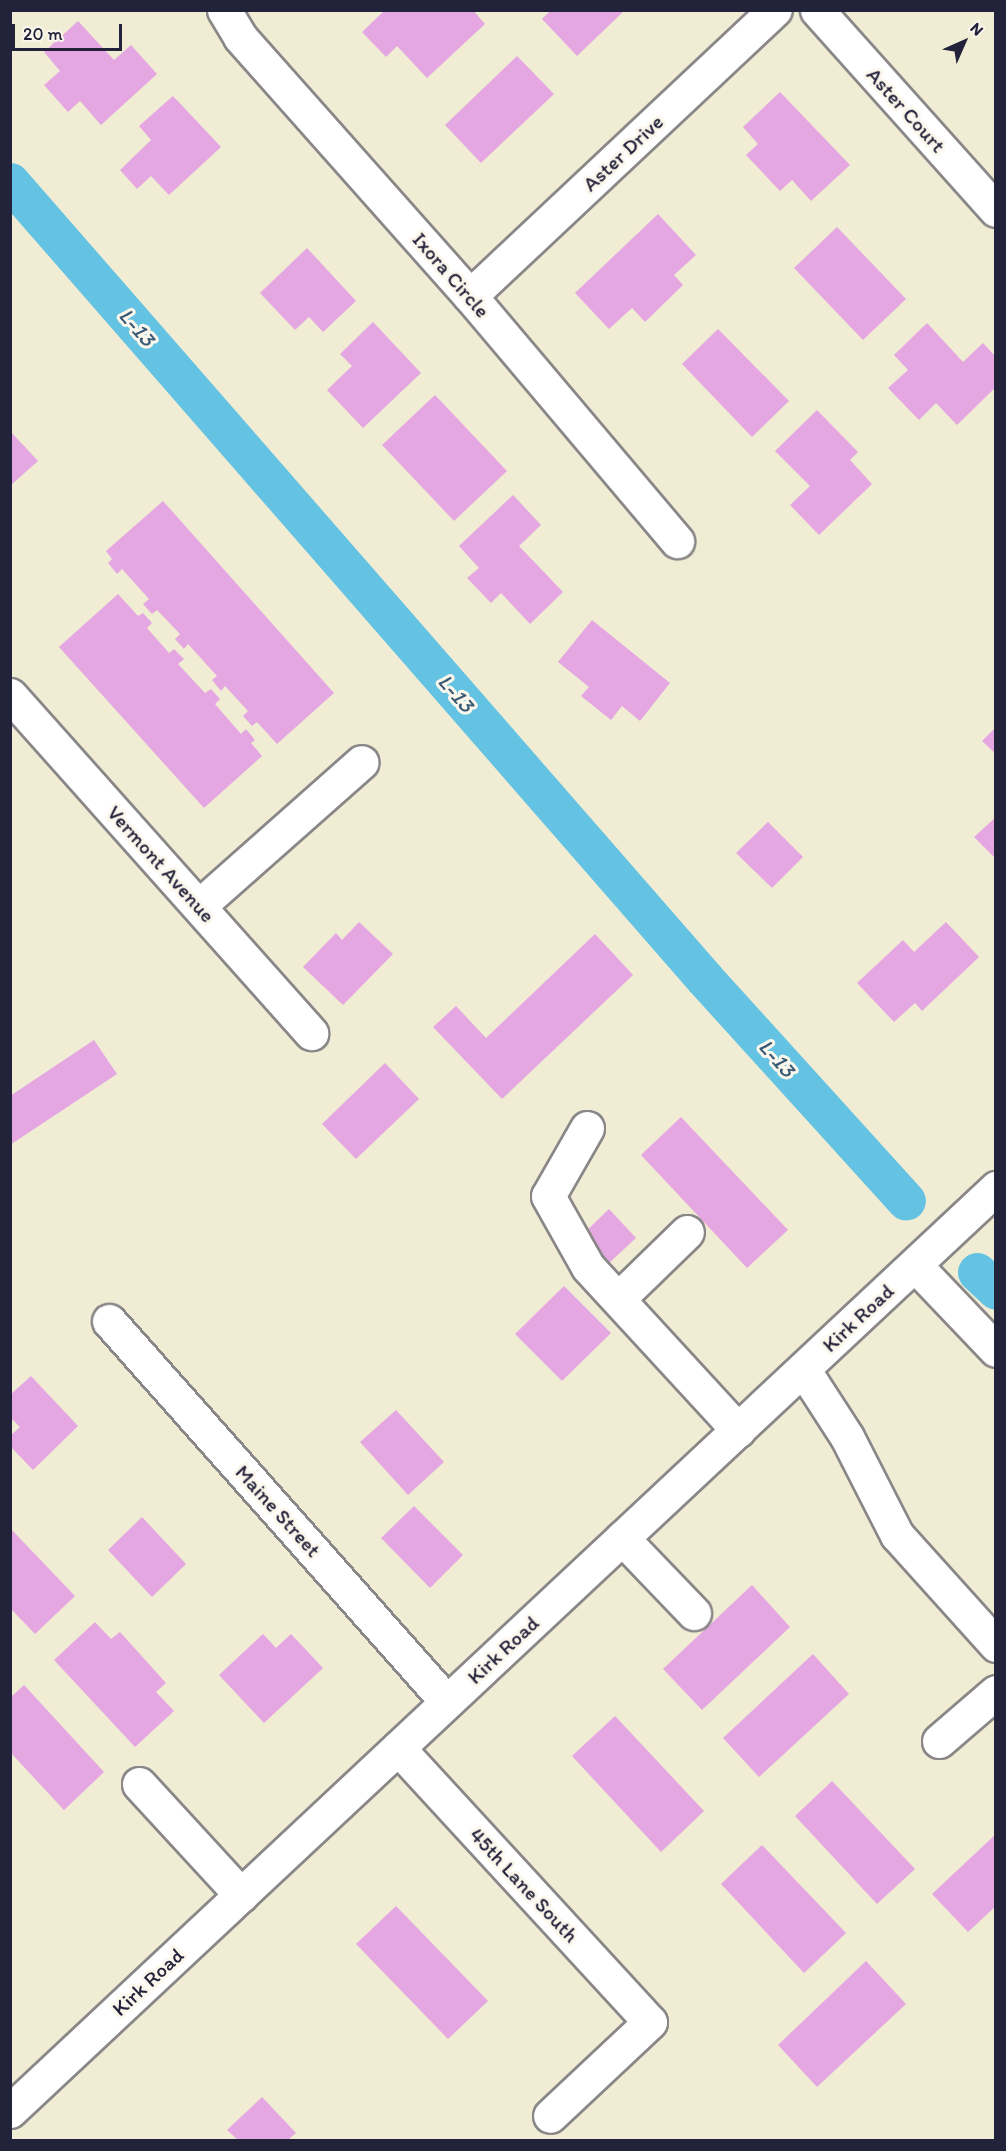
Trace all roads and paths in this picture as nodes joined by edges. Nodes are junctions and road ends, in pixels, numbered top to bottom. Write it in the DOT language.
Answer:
graph roads {
  1 [pos="224,10"];
  2 [pos="775,10"];
  3 [pos="817,10"];
  4 [pos="996,210"];
  5 [pos="470,296"];
  6 [pos="677,541"];
  7 [pos="10,695"];
  8 [pos="362,762"];
  9 [pos="199,906"];
  10 [pos="311,1033"];
  11 [pos="587,1128"];
  12 [pos="993,1196"];
  13 [pos="687,1232"];
  14 [pos="915,1265"];
  15 [pos="618,1299"];
  16 [pos="109,1321"];
  17 [pos="996,1350"];
  18 [pos="803,1369"];
  19 [pos="738,1430"];
  20 [pos="622,1538"];
  21 [pos="694,1612"];
  22 [pos="996,1645"];
  23 [pos="996,1692"];
  24 [pos="447,1702"];
  25 [pos="939,1742"];
  26 [pos="398,1748"];
  27 [pos="139,1784"];
  28 [pos="241,1895"];
  29 [pos="10,2111"];
  30 [pos="550,2116"];
  1 -- 5 [label="street, Ixora Circle"];
  2 -- 5 [label="street, Aster Drive"];
  3 -- 4 [label="street, Aster Court"];
  5 -- 6 [label="street, Ixora Circle"];
  7 -- 9 [label="street, Vermont Avenue"];
  8 -- 9 [label="street"];
  9 -- 10 [label="street, Vermont Avenue"];
  11 -- 15 [label="street"];
  12 -- 14 [label="street, Kirk Road"];
  13 -- 15 [label="street"];
  14 -- 17 [label="street"];
  14 -- 18 [label="street, Kirk Road"];
  15 -- 19 [label="street"];
  16 -- 24 [label="street, Maine Street"];
  18 -- 19 [label="street, Kirk Road"];
  18 -- 22 [label="street"];
  19 -- 20 [label="street, Kirk Road"];
  20 -- 21 [label="street"];
  20 -- 24 [label="street, Kirk Road"];
  23 -- 25 [label="street"];
  24 -- 26 [label="street, Kirk Road"];
  26 -- 28 [label="street, Kirk Road"];
  26 -- 30 [label="street, 45th Lane South"];
  27 -- 28 [label="street"];
  28 -- 29 [label="street, Kirk Road"];
}
